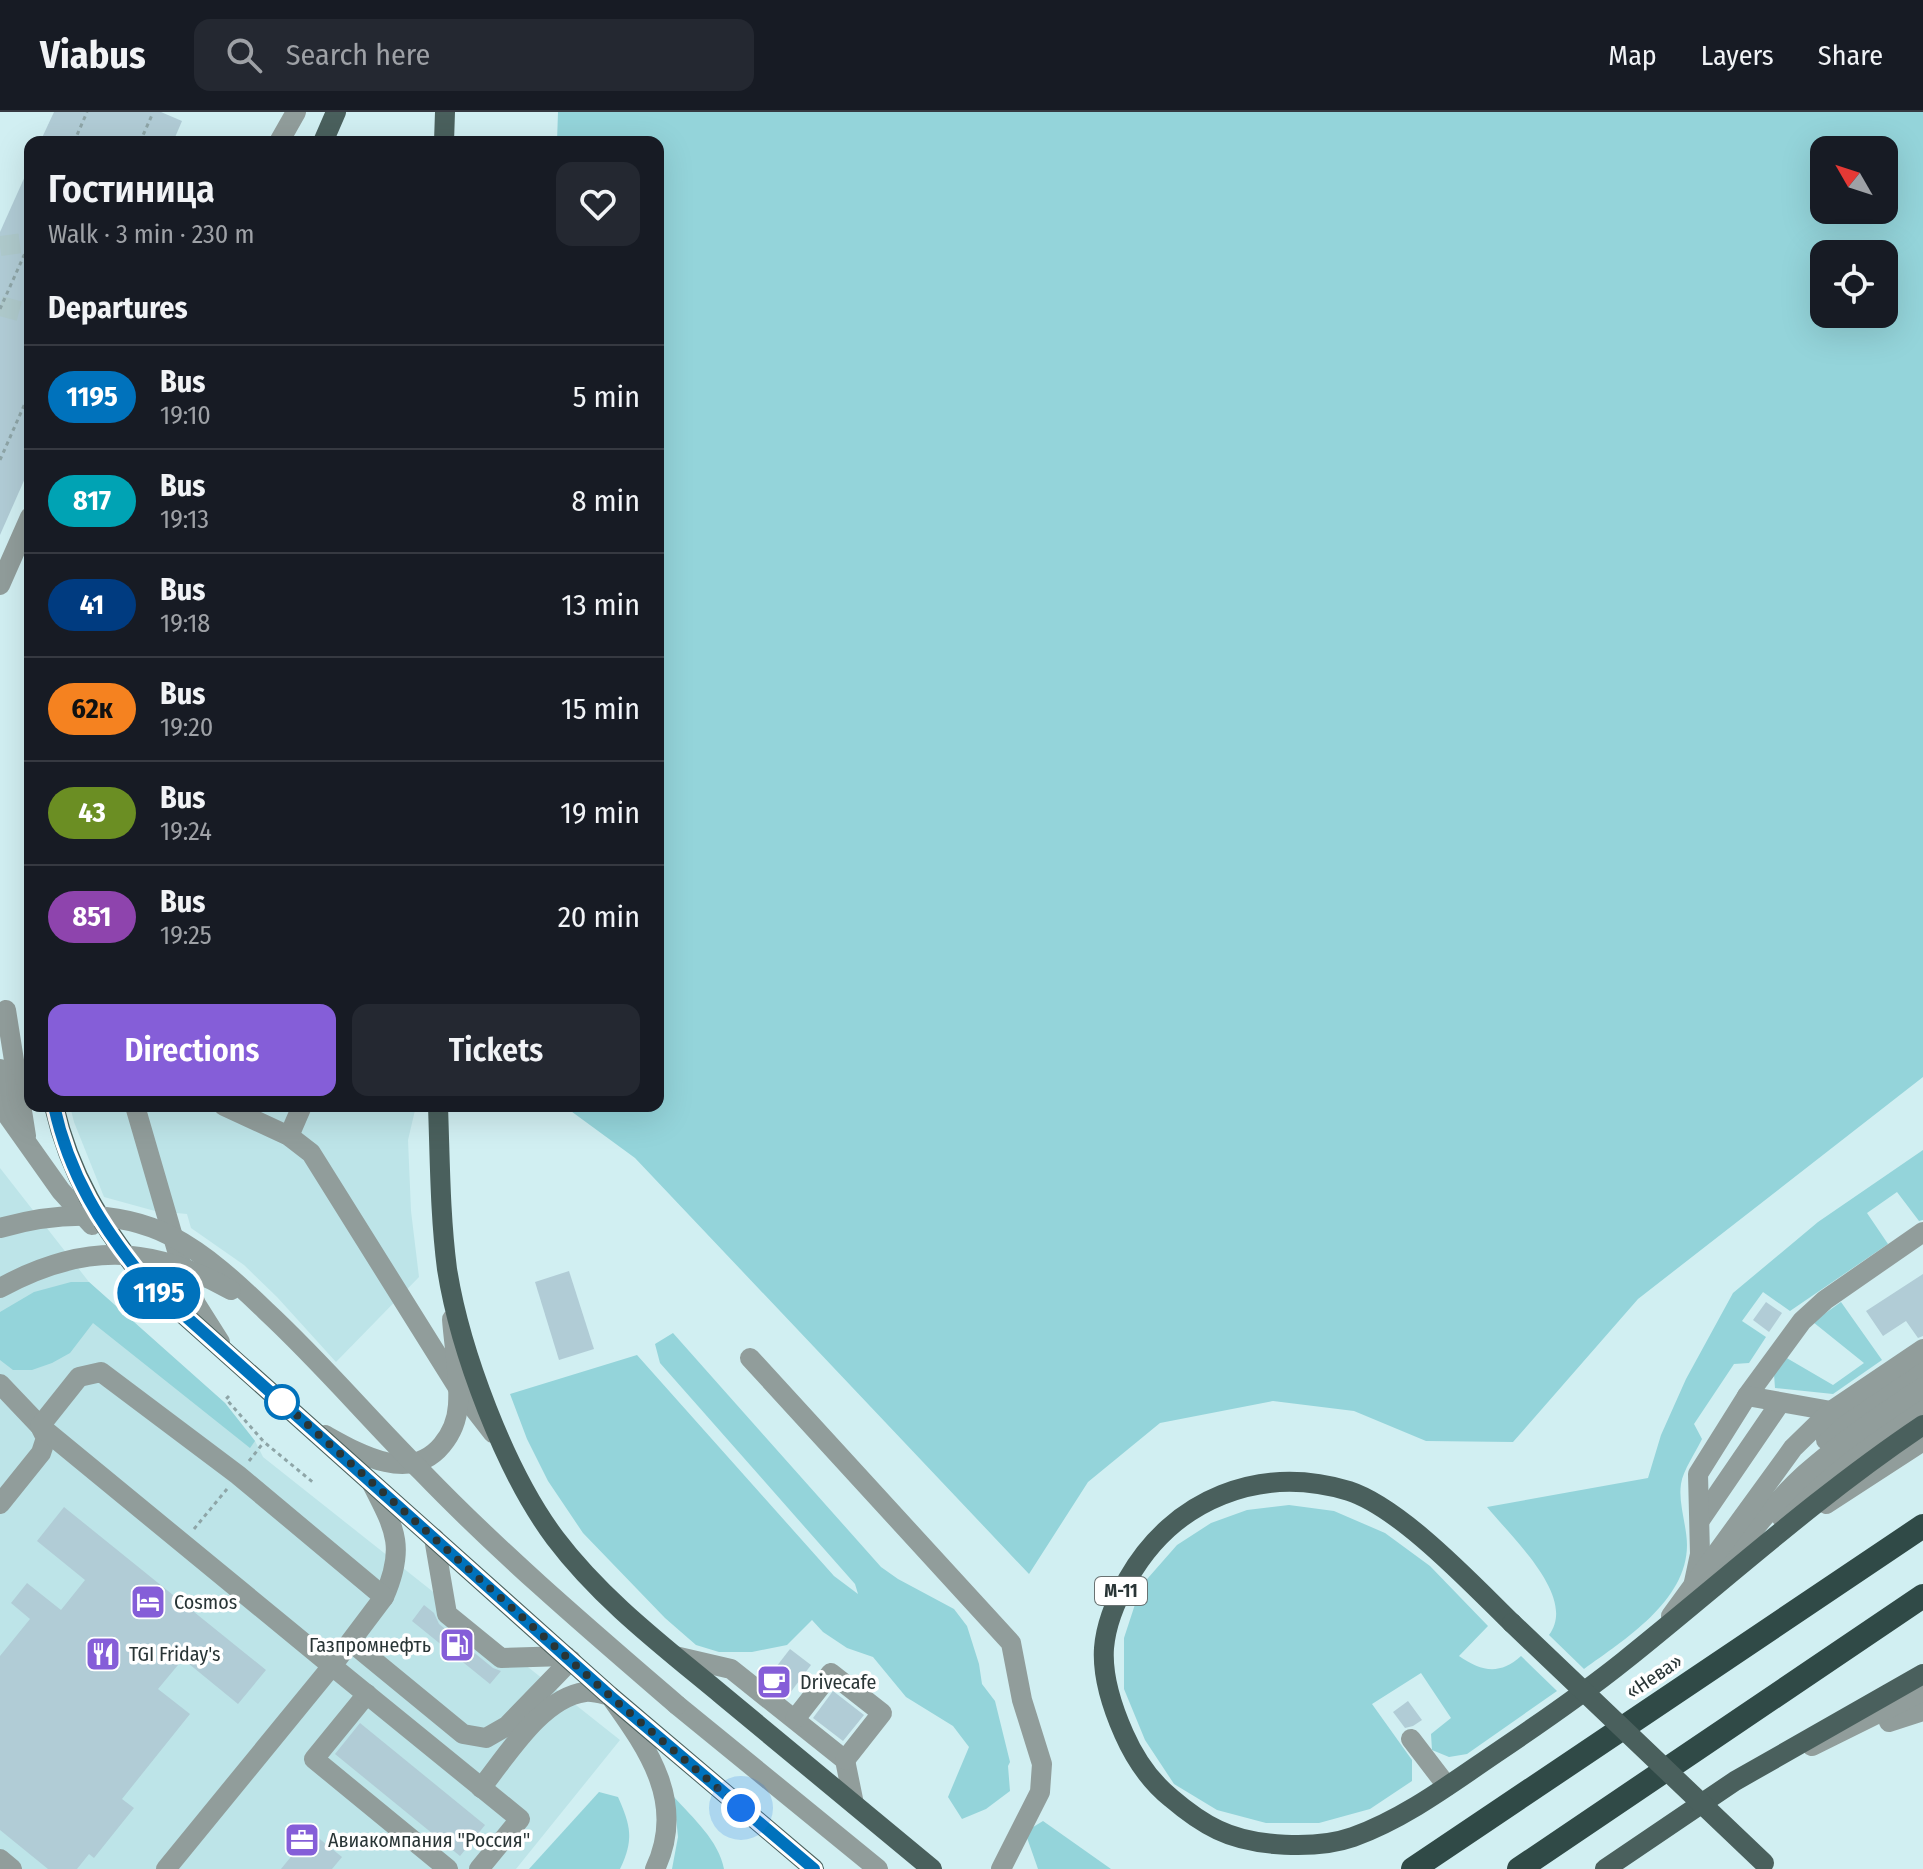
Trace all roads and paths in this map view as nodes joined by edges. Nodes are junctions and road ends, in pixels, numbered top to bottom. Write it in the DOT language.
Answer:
graph roads {
  1 [pos="87,112"];
  2 [pos="296,112"];
  3 [pos="336,112"];
  4 [pos="445,112"];
  5 [pos="152,115"];
  6 [pos="77,136"];
  7 [pos="143,136"];
  8 [pos="282,136"];
  9 [pos="326,136"];
  10 [pos="444,136"];
  11 [pos="24,255"];
  12 [pos="0,309"];
  13 [pos="24,406"];
  14 [pos="0,460"];
  15 [pos="24,531"];
  16 [pos="0,585"];
  17 [pos="6,1010"];
  18 [pos="0,1038"];
  19 [pos="0,1069"];
  20 [pos="10,1096"];
  21 [pos="0,1105"];
  22 [pos="56,1112"];
  23 [pos="137,1112"];
  24 [pos="237,1112"];
  25 [pos="299,1112"];
  26 [pos="438,1112"];
  27 [pos="10,1130"];
  28 [pos="289,1136"];
  29 [pos="0,1228"];
  30 [pos="1923,1232"];
  31 [pos="448,1271"];
  32 [pos="145,1280"];
  33 [pos="0,1288"];
  34 [pos="283,1326"];
  35 [pos="1923,1349"];
  36 [pos="228,1353"];
  37 [pos="750,1358"];
  38 [pos="1923,1370"];
  39 [pos="0,1384"];
  40 [pos="1923,1387"];
  41 [pos="458,1388"];
  42 [pos="229,1396"];
  43 [pos="1747,1396"];
  44 [pos="1780,1403"];
  45 [pos="1923,1406"];
  46 [pos="1831,1411"];
  47 [pos="307,1425"];
  48 [pos="1923,1425"];
  49 [pos="40,1426"];
  50 [pos="1923,1441"];
  51 [pos="264,1442"];
  52 [pos="503,1445"];
  53 [pos="238,1475"];
  54 [pos="315,1484"];
  55 [pos="372,1484"];
  56 [pos="0,1504"];
  57 [pos="1700,1520"];
  58 [pos="1923,1526"];
  59 [pos="1781,1531"];
  60 [pos="434,1538"];
  61 [pos="183,1543"];
  62 [pos="1725,1572"];
  63 [pos="1700,1590"];
  64 [pos="1923,1596"];
  65 [pos="384,1597"];
  66 [pos="351,1642"];
  67 [pos="675,1656"];
  68 [pos="569,1658"];
  69 [pos="1923,1663"];
  70 [pos="332,1666"];
  71 [pos="1923,1674"];
  72 [pos="1923,1691"];
  73 [pos="367,1694"];
  74 [pos="610,1696"];
  75 [pos="1923,1705"];
  76 [pos="1923,1711"];
  77 [pos="795,1719"];
  78 [pos="1835,1722"];
  79 [pos="1889,1722"];
  80 [pos="1411,1739"];
  81 [pos="1807,1748"];
  82 [pos="845,1760"];
  83 [pos="1735,1781"];
  84 [pos="1447,1786"];
  85 [pos="481,1788"];
  86 [pos="854,1804"];
  87 [pos="0,1859"];
  88 [pos="1767,1866"];
  89 [pos="12,1869"];
  90 [pos="166,1869"];
  91 [pos="448,1869"];
  92 [pos="479,1869"];
  93 [pos="655,1869"];
  94 [pos="814,1869"];
  95 [pos="878,1869"];
  96 [pos="932,1869"];
  97 [pos="1001,1869"];
  98 [pos="1413,1869"];
  99 [pos="1519,1869"];
  100 [pos="1605,1869"];
  1 -- 6 [label="path"];
  2 -- 8 [label="street"];
  3 -- 9 [label="main road"];
  4 -- 10 [label="main road"];
  5 -- 7 [label="path"];
  11 -- 12 [label="path"];
  13 -- 14 [label="path"];
  15 -- 16 [label="street"];
  17 -- 20 [label="street"];
  18 -- 20 [label="street"];
  19 -- 27 [label="street"];
  20 -- 27 [label="street"];
  21 -- 27 [label="street"];
  22 -- 32 [label="main road"];
  23 -- 36 [label="street"];
  24 -- 28 [label="street"];
  25 -- 28 [label="street"];
  26 -- 31 [label="main road"];
  27 -- 32 [label="street"];
  28 -- 41 [label="street"];
  29 -- 34 [label="street, bridge"];
  30 -- 43 [label="street"];
  31 -- 41 [label="street"];
  31 -- 52 [label="main road"];
  32 -- 36 [label="main road"];
  33 -- 34 [label="street, bridge"];
  34 -- 95 [label="street, bridge"];
  35 -- 46 [label="street"];
  36 -- 47 [label="main road"];
  37 -- 97 [label="street"];
  38 -- 62 [label="street"];
  39 -- 49 [label="street"];
  40 -- 62 [label="street"];
  41 -- 47 [label="street"];
  41 -- 52 [label="street"];
  42 -- 51 [label="path"];
  43 -- 44 [label="street"];
  43 -- 57 [label="street"];
  44 -- 46 [label="street"];
  44 -- 57 [label="street"];
  45 -- 62 [label="street"];
  46 -- 63 [label="street"];
  47 -- 55 [label="main road"];
  48 -- 59 [label="main road, М-11"];
  49 -- 53 [label="street"];
  49 -- 56 [label="street"];
  49 -- 61 [label="street"];
  50 -- 59 [label="street"];
  51 -- 53 [label="path"];
  51 -- 54 [label="path"];
  52 -- 67 [label="main road"];
  53 -- 61 [label="path"];
  53 -- 65 [label="street"];
  55 -- 60 [label="main road"];
  55 -- 65 [label="street"];
  57 -- 63 [label="street"];
  58 -- 98 [label="highway, «Нева»"];
  59 -- 62 [label="main road, М-11"];
  60 -- 68 [label="main road"];
  60 -- 68 [label="street"];
  61 -- 70 [label="street"];
  62 -- 63 [label="main road, М-11"];
  63 -- 84 [label="main road, М-11"];
  64 -- 99 [label="highway"];
  65 -- 66 [label="street"];
  66 -- 68 [label="street"];
  66 -- 70 [label="street"];
  67 -- 77 [label="street"];
  67 -- 86 [label="main road"];
  68 -- 74 [label="main road"];
  69 -- 78 [label="street"];
  70 -- 73 [label="street"];
  70 -- 90 [label="street"];
  71 -- 78 [label="main road"];
  72 -- 81 [label="street"];
  73 -- 85 [label="street"];
  73 -- 91 [label="street"];
  74 -- 85 [label="street"];
  74 -- 93 [label="street"];
  74 -- 94 [label="main road"];
  75 -- 79 [label="street"];
  76 -- 79 [label="street"];
  77 -- 82 [label="street"];
  77 -- 82 [label="street"];
  78 -- 83 [label="main road"];
  79 -- 81 [label="street"];
  80 -- 84 [label="street"];
  81 -- 83 [label="street"];
  82 -- 86 [label="street"];
  83 -- 100 [label="main road"];
  84 -- 88 [label="main road, М-11, bridge"];
  85 -- 92 [label="street"];
  86 -- 96 [label="main road"];
  87 -- 89 [label="street"];
}
